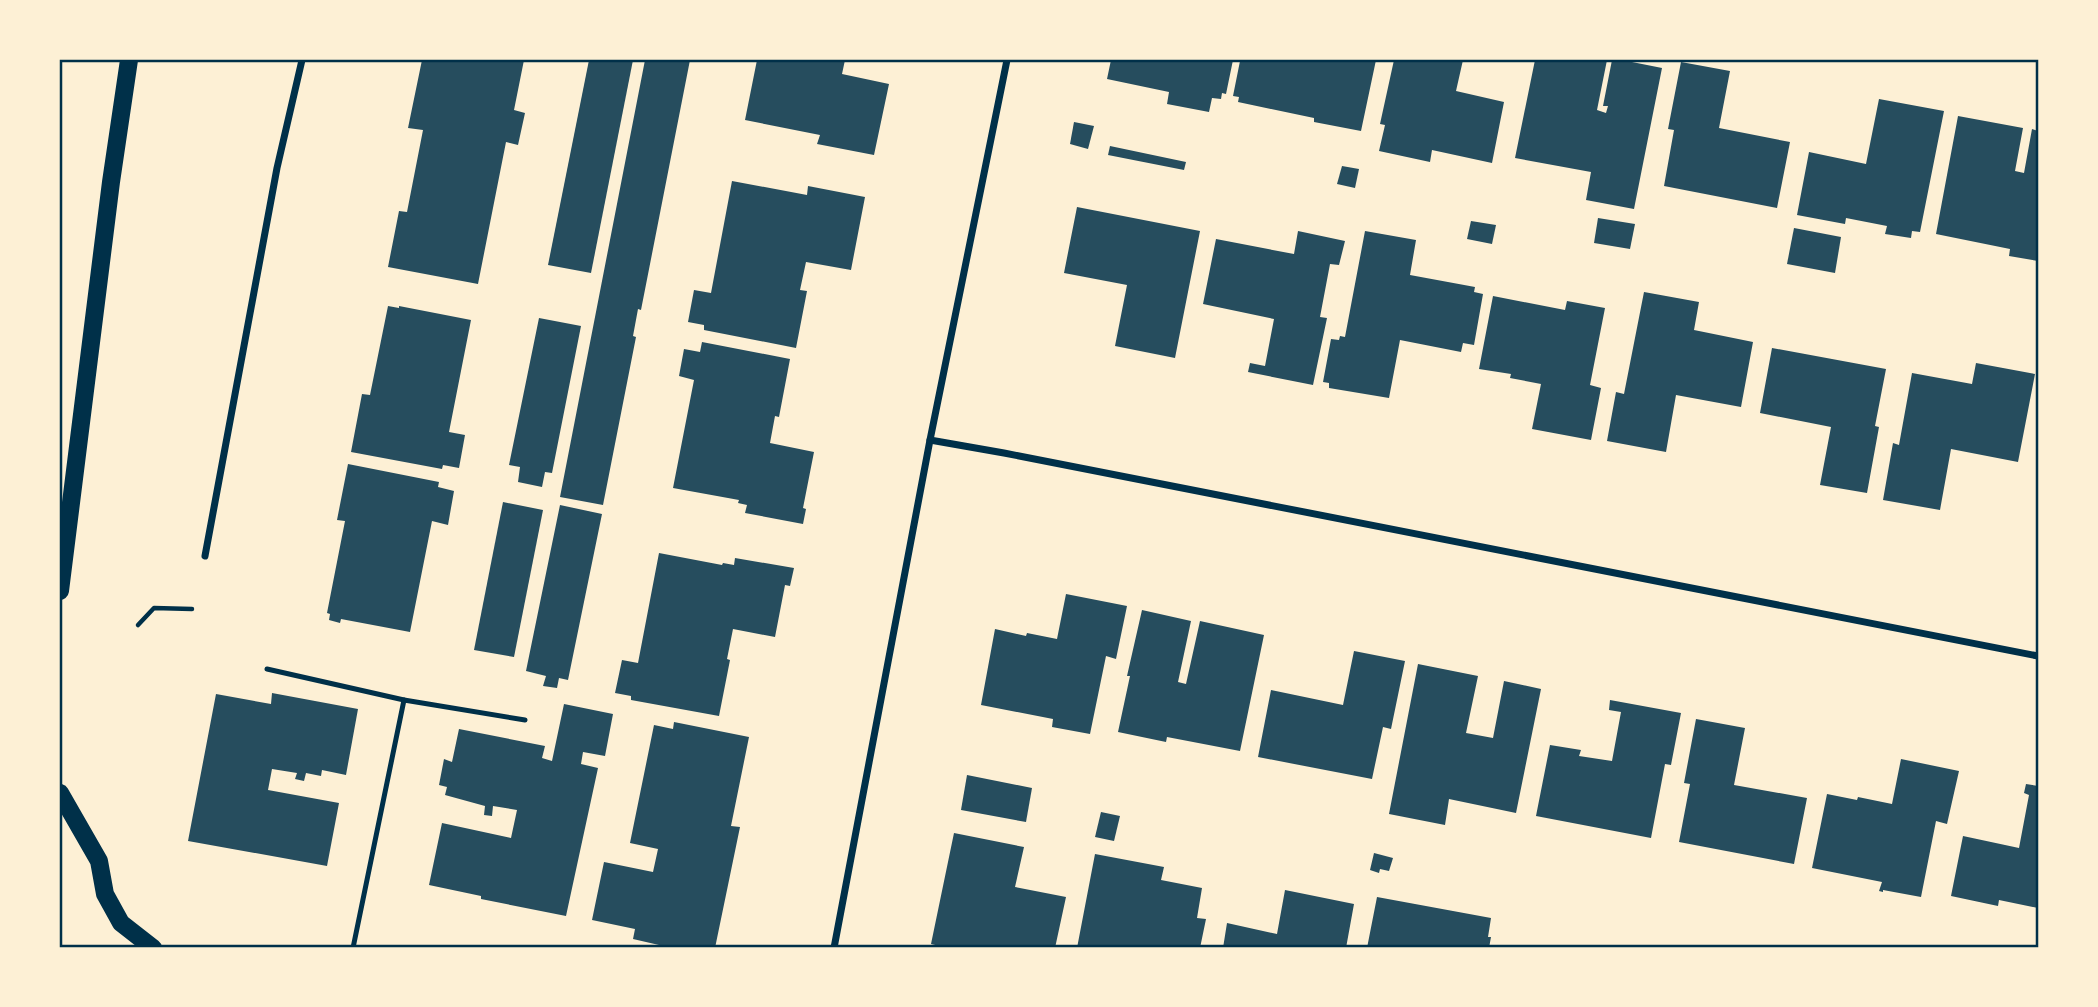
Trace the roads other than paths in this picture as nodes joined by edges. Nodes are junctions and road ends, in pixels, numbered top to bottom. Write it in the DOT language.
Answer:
graph roads {
  1 [pos="129,60"];
  2 [pos="302,60"];
  3 [pos="1007,60"];
  4 [pos="930,440"];
  5 [pos="205,556"];
  6 [pos="60,591"];
  7 [pos="2039,656"];
  8 [pos="267,669"];
  9 [pos="404,700"];
  10 [pos="524,720"];
  11 [pos="60,793"];
  12 [pos="153,947"];
  13 [pos="353,947"];
  14 [pos="834,947"];
  1 -- 6 [label="main road"];
  2 -- 5 [label="street"];
  3 -- 4 [label="street"];
  4 -- 7 [label="street"];
  4 -- 14 [label="street"];
  8 -- 9 [label="lane"];
  9 -- 10 [label="lane"];
  9 -- 13 [label="lane"];
  11 -- 12 [label="main road"];
}
